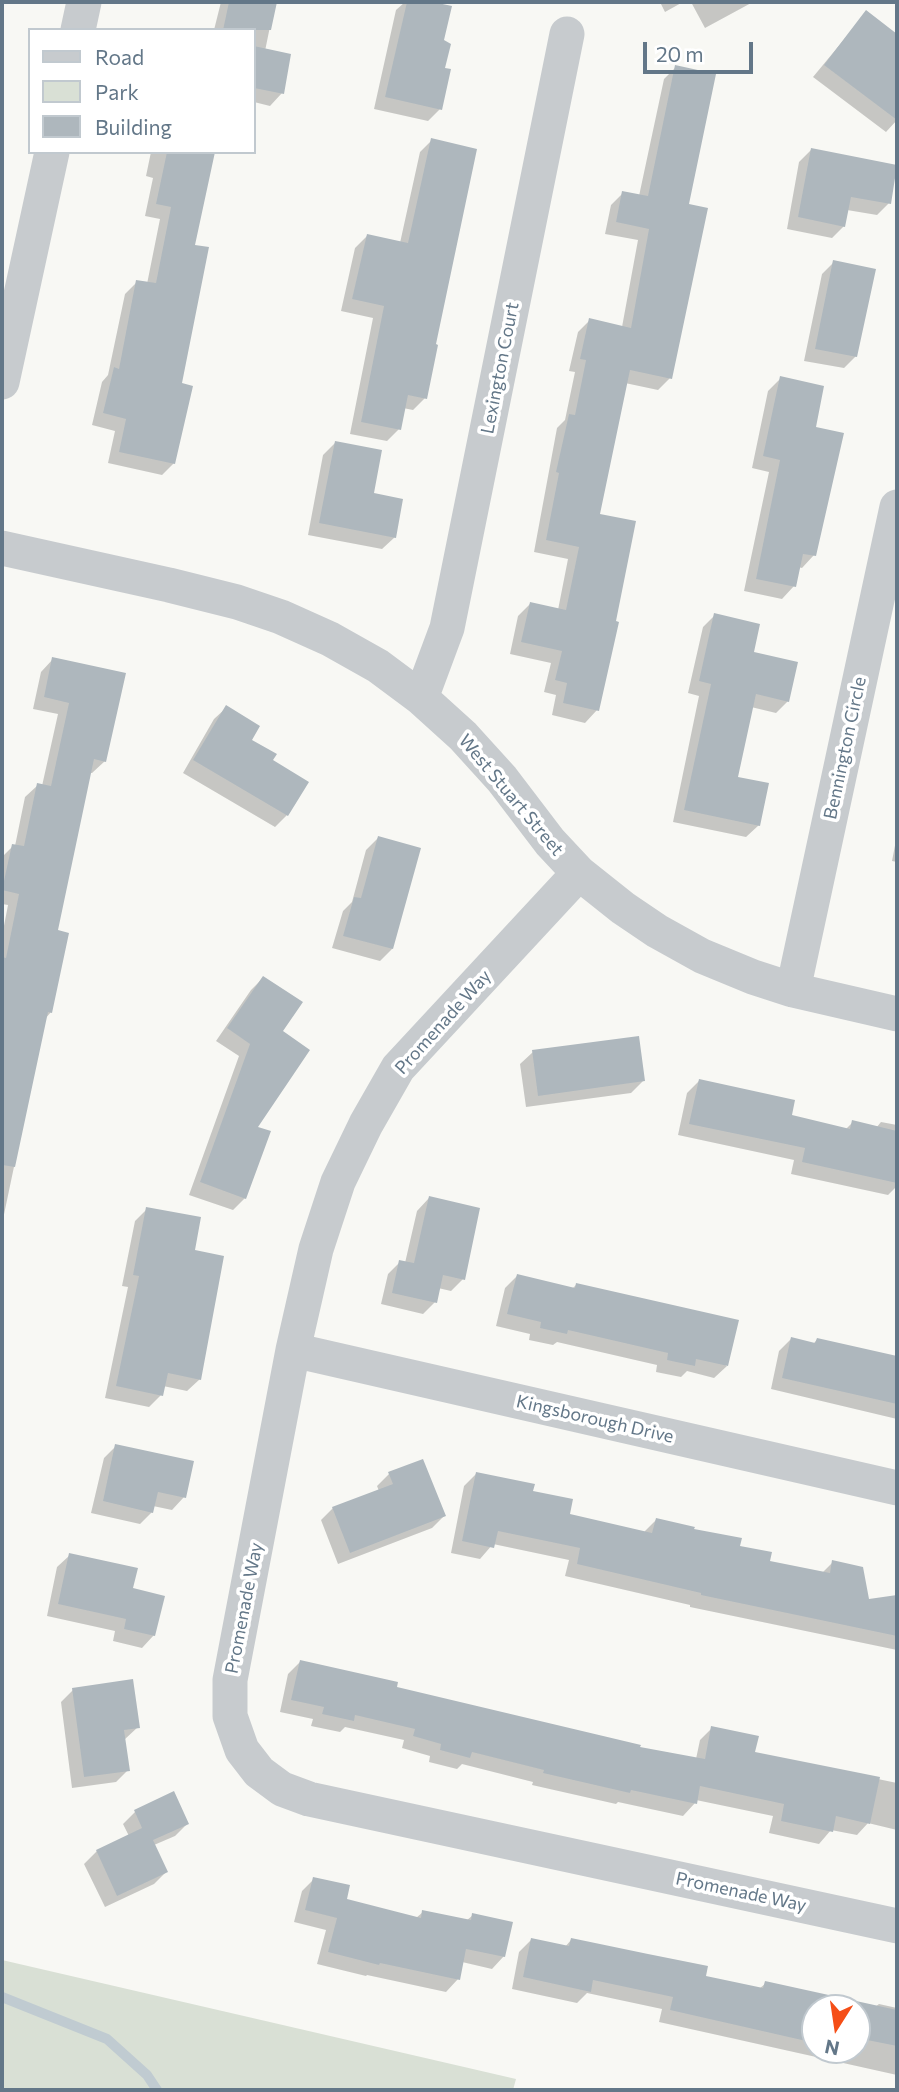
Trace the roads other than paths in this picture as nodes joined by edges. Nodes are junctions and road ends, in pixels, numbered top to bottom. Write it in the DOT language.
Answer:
graph roads {
  1 [pos="84,2"];
  2 [pos="78,28"];
  3 [pos="567,34"];
  4 [pos="52,154"];
  5 [pos="2,382"];
  6 [pos="897,507"];
  7 [pos="2,548"];
  8 [pos="421,698"];
  9 [pos="579,873"];
  10 [pos="793,990"];
  11 [pos="897,1014"];
  12 [pos="293,1350"];
  13 [pos="897,1488"];
  14 [pos="897,1926"];
  1 -- 2 [label="street"];
  3 -- 8 [label="street, Lexington Court"];
  4 -- 5 [label="street"];
  6 -- 10 [label="street, Bennington Circle"];
  7 -- 8 [label="street, West Stuart Street"];
  8 -- 9 [label="street, West Stuart Street"];
  9 -- 10 [label="street, West Stuart Street"];
  9 -- 12 [label="street, Promenade Way"];
  10 -- 11 [label="street, West Stuart Street"];
  12 -- 13 [label="street, Kingsborough Drive"];
  12 -- 14 [label="street, Promenade Way"];
}
